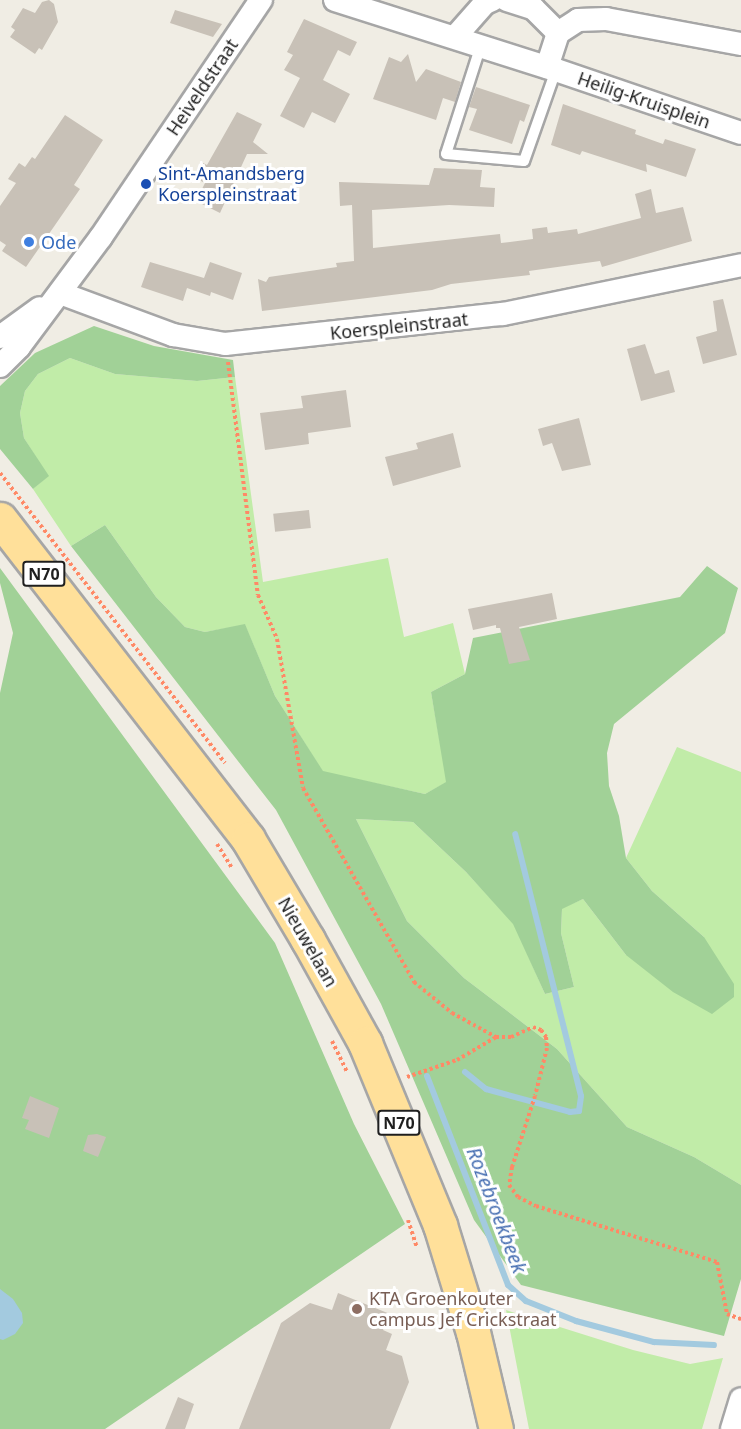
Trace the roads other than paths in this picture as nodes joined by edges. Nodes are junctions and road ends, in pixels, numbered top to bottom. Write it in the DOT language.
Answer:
graph roads {
  1 [pos="261,0"];
  2 [pos="335,0"];
  3 [pos="492,0"];
  4 [pos="507,0"];
  5 [pos="558,33"];
  6 [pos="455,37"];
  7 [pos="741,44"];
  8 [pos="481,45"];
  9 [pos="552,68"];
  10 [pos="741,133"];
  11 [pos="741,265"];
  12 [pos="60,293"];
  13 [pos="0,337"];
  14 [pos="0,366"];
  15 [pos="0,519"];
  16 [pos="741,1399"];
  17 [pos="496,1429"];
  18 [pos="732,1429"];
  1 -- 12 [label="street, Heiveldstraat"];
  2 -- 6 [label="street, Heilig-Kruisplein"];
  3 -- 6 [label="street"];
  4 -- 5 [label="street"];
  5 -- 7 [label="street"];
  5 -- 9 [label="street"];
  6 -- 8 [label="street, Heilig-Kruisplein"];
  8 -- 9 [label="street, Heilig-Kruisplein"];
  8 -- 9 [label="lane"];
  9 -- 10 [label="street, Heilig-Kruisplein"];
  11 -- 12 [label="street, Koerspleinstraat"];
  12 -- 13 [label="street, Heiveldstraat"];
  12 -- 14 [label="street, Heiveldstraat"];
  15 -- 17 [label="main road, Nieuwelaan / N70"];
  16 -- 18 [label="street"];
}
